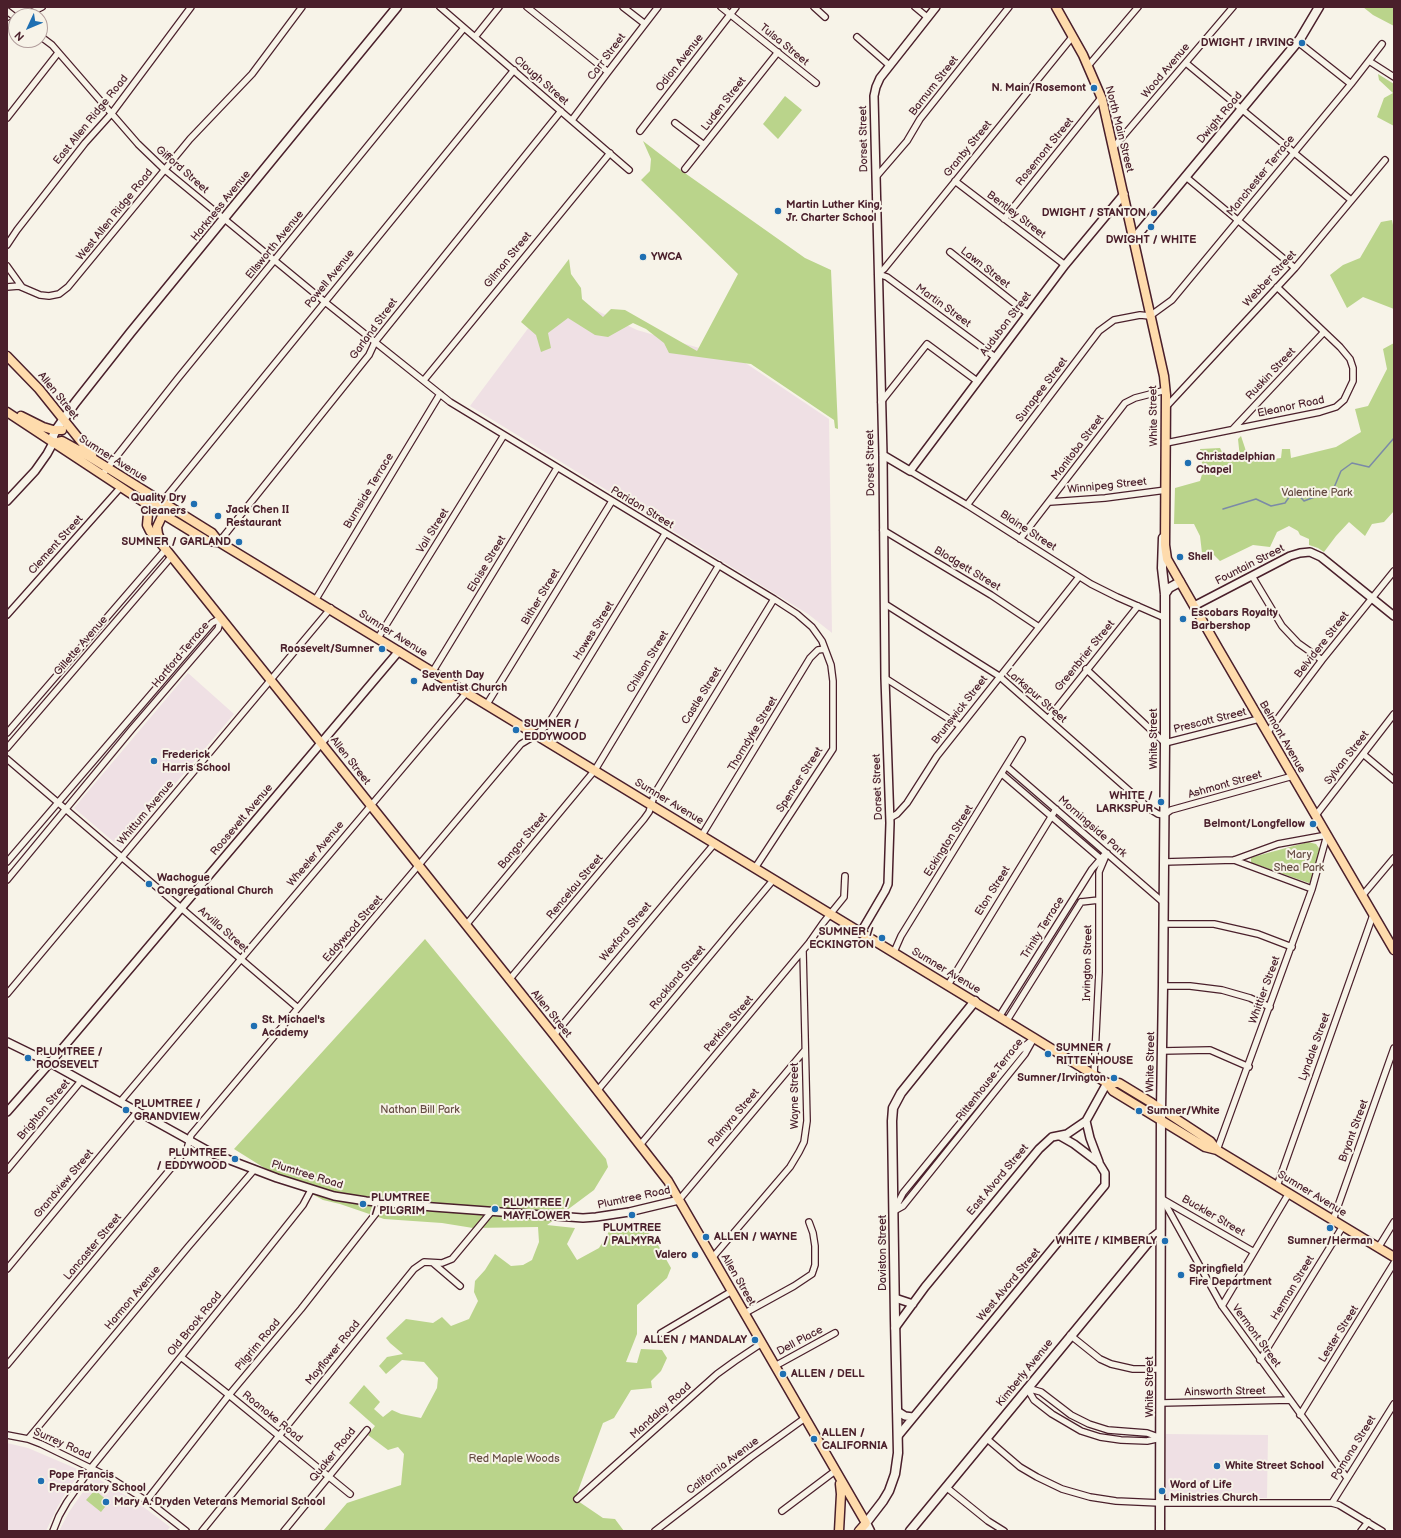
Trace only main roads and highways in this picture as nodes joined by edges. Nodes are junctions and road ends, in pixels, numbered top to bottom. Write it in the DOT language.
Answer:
graph roads {
  1 [pos="397,7"];
  2 [pos="1056,7"];
  3 [pos="1317,8"];
  4 [pos="1124,194"];
  5 [pos="1133,240"];
  6 [pos="7,356"];
  7 [pos="7,412"];
  8 [pos="64,420"];
  9 [pos="59,430"];
  10 [pos="53,443"];
  11 [pos="107,468"];
  12 [pos="162,502"];
  13 [pos="152,508"];
  14 [pos="163,514"];
  15 [pos="1165,530"];
  16 [pos="219,542"];
  17 [pos="165,548"];
  18 [pos="1180,582"];
  19 [pos="1165,594"];
  20 [pos="1391,938"];
  21 [pos="1394,950"];
  22 [pos="975,1002"];
  23 [pos="1107,1083"];
  24 [pos="1161,1109"];
  25 [pos="1161,1120"];
  26 [pos="1218,1150"];
  27 [pos="1160,1232"];
  28 [pos="1394,1257"];
  29 [pos="839,1479"];
  30 [pos="866,1523"];
  31 [pos="839,1531"];
  32 [pos="859,1531"];
  33 [pos="870,1531"];
  34 [pos="910,1531"];
  35 [pos="1160,1531"];
  1 -- 8 [label="main road, Harkness Avenue"];
  2 -- 4 [label="main road, North Main Street"];
  3 -- 5 [label="main road, Dwight Road"];
  4 -- 5 [label="main road, White Street"];
  5 -- 15 [label="main road, White Street"];
  6 -- 8 [label="main road, Allen Street"];
  7 -- 9 [label="main road, Sumner Avenue"];
  7 -- 10 [label="main road, Sumner Avenue"];
  8 -- 9 [label="main road, Harkness Avenue"];
  8 -- 11 [label="main road, Allen Street"];
  9 -- 10 [label="main road"];
  10 -- 11 [label="main road, Sumner Avenue"];
  10 -- 13 [label="main road, Sumner Avenue"];
  11 -- 12 [label="main road, Sumner Avenue"];
  12 -- 13 [label="main road"];
  12 -- 14 [label="main road, Allen Street"];
  12 -- 16 [label="main road, Sumner Avenue"];
  13 -- 14 [label="main road, Sumner Avenue"];
  13 -- 17 [label="main road, Allen Street"];
  14 -- 16 [label="main road, Sumner Avenue"];
  14 -- 17 [label="main road, Allen Street"];
  15 -- 18 [label="main road, Belmont Avenue"];
  15 -- 19 [label="main road, White Street"];
  16 -- 22 [label="main road, Sumner Avenue"];
  17 -- 29 [label="main road, Allen Street"];
  18 -- 19 [label="main road"];
  18 -- 20 [label="main road, Belmont Avenue"];
  19 -- 24 [label="main road, White Street"];
  20 -- 21 [label="main road, Belmont Avenue"];
  22 -- 23 [label="main road, Sumner Avenue"];
  22 -- 30 [label="main road, Daviston Street"];
  23 -- 24 [label="main road, Sumner Avenue"];
  23 -- 25 [label="main road, Sumner Avenue"];
  24 -- 25 [label="main road, White Street"];
  24 -- 26 [label="main road, Sumner Avenue"];
  25 -- 26 [label="main road, Sumner Avenue"];
  25 -- 27 [label="main road, White Street"];
  26 -- 28 [label="main road, Sumner Avenue"];
  27 -- 34 [label="main road, Kimberly Avenue"];
  27 -- 35 [label="main road, White Street"];
  29 -- 30 [label="main road, Allen Street"];
  29 -- 31 [label="main road"];
  30 -- 32 [label="main road"];
  30 -- 33 [label="main road, Allen Street"];
}
